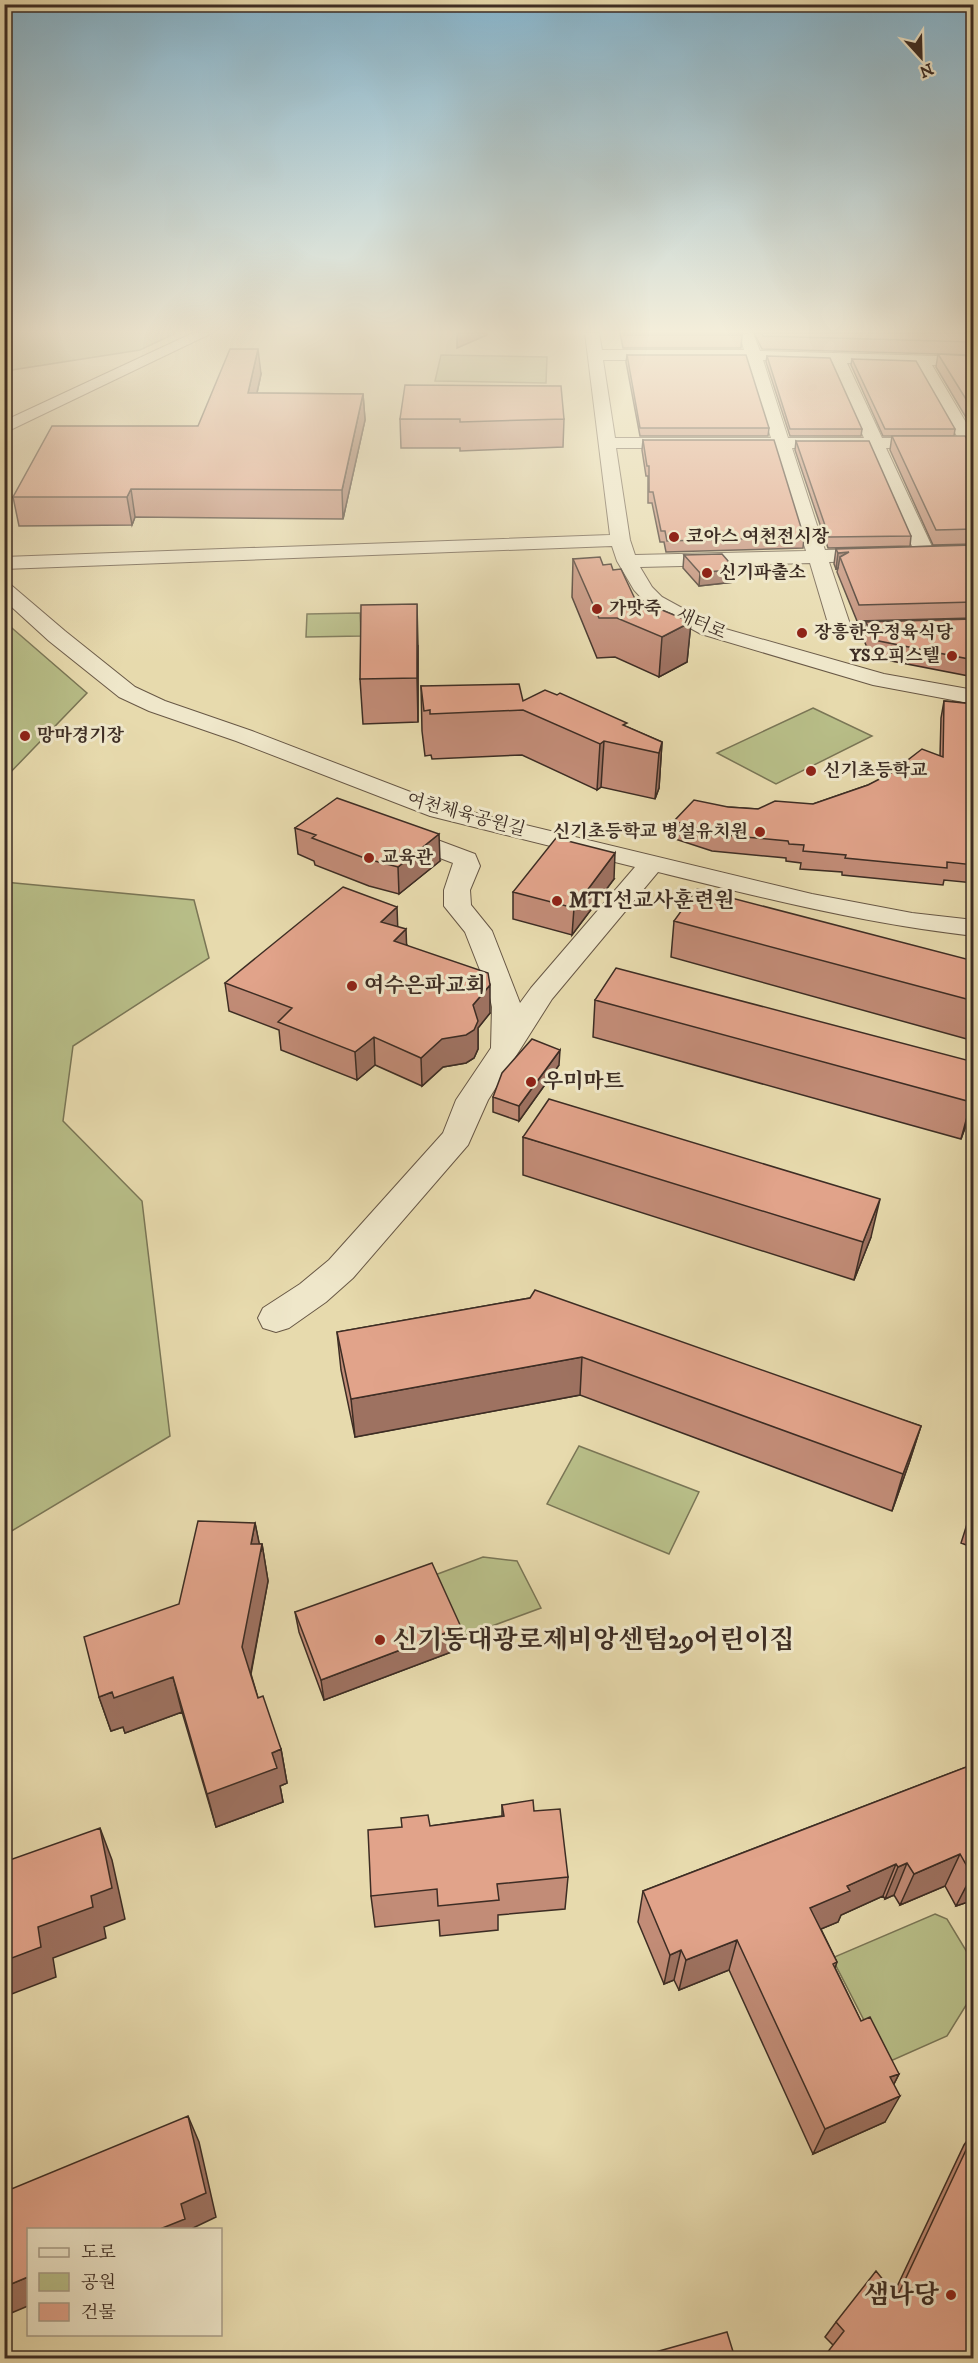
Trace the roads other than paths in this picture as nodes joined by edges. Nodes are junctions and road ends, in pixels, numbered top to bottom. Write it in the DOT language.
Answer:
graph roads {
  1 [pos="607,443"];
  2 [pos="781,443"];
  3 [pos="876,443"];
  4 [pos="885,443"];
  5 [pos="972,446"];
  6 [pos="620,540"];
  7 [pos="817,556"];
  8 [pos="627,561"];
  9 [pos="75,562"];
  10 [pos="4,563"];
  11 [pos="23,589"];
  12 [pos="841,630"];
  13 [pos="863,630"];
  14 [pos="800,658"];
  15 [pos="974,697"];
  16 [pos="377,789"];
  17 [pos="348,810"];
  18 [pos="375,826"];
  19 [pos="652,862"];
  20 [pos="974,928"];
  21 [pos="505,1047"];
  22 [pos="276,1318"];
  1 -- 6 [label="street, 새터로"];
  2 -- 7 [label="street"];
  3 -- 7 [label="street"];
  4 -- 5 [label="street"];
  6 -- 8 [label="street, 새터로"];
  6 -- 9 [label="street"];
  7 -- 8 [label="street"];
  7 -- 12 [label="street"];
  8 -- 14 [label="street, 새터로"];
  9 -- 10 [label="street"];
  9 -- 11 [label="street"];
  11 -- 16 [label="street, 여천체육공원길"];
  12 -- 13 [label="street"];
  12 -- 14 [label="street"];
  14 -- 15 [label="street, 새터로"];
  16 -- 17 [label="street"];
  16 -- 19 [label="street, 여천체육공원길"];
  18 -- 21 [label="street"];
  19 -- 20 [label="street, 여천체육공원길"];
  19 -- 21 [label="street"];
  21 -- 22 [label="street"];
}
